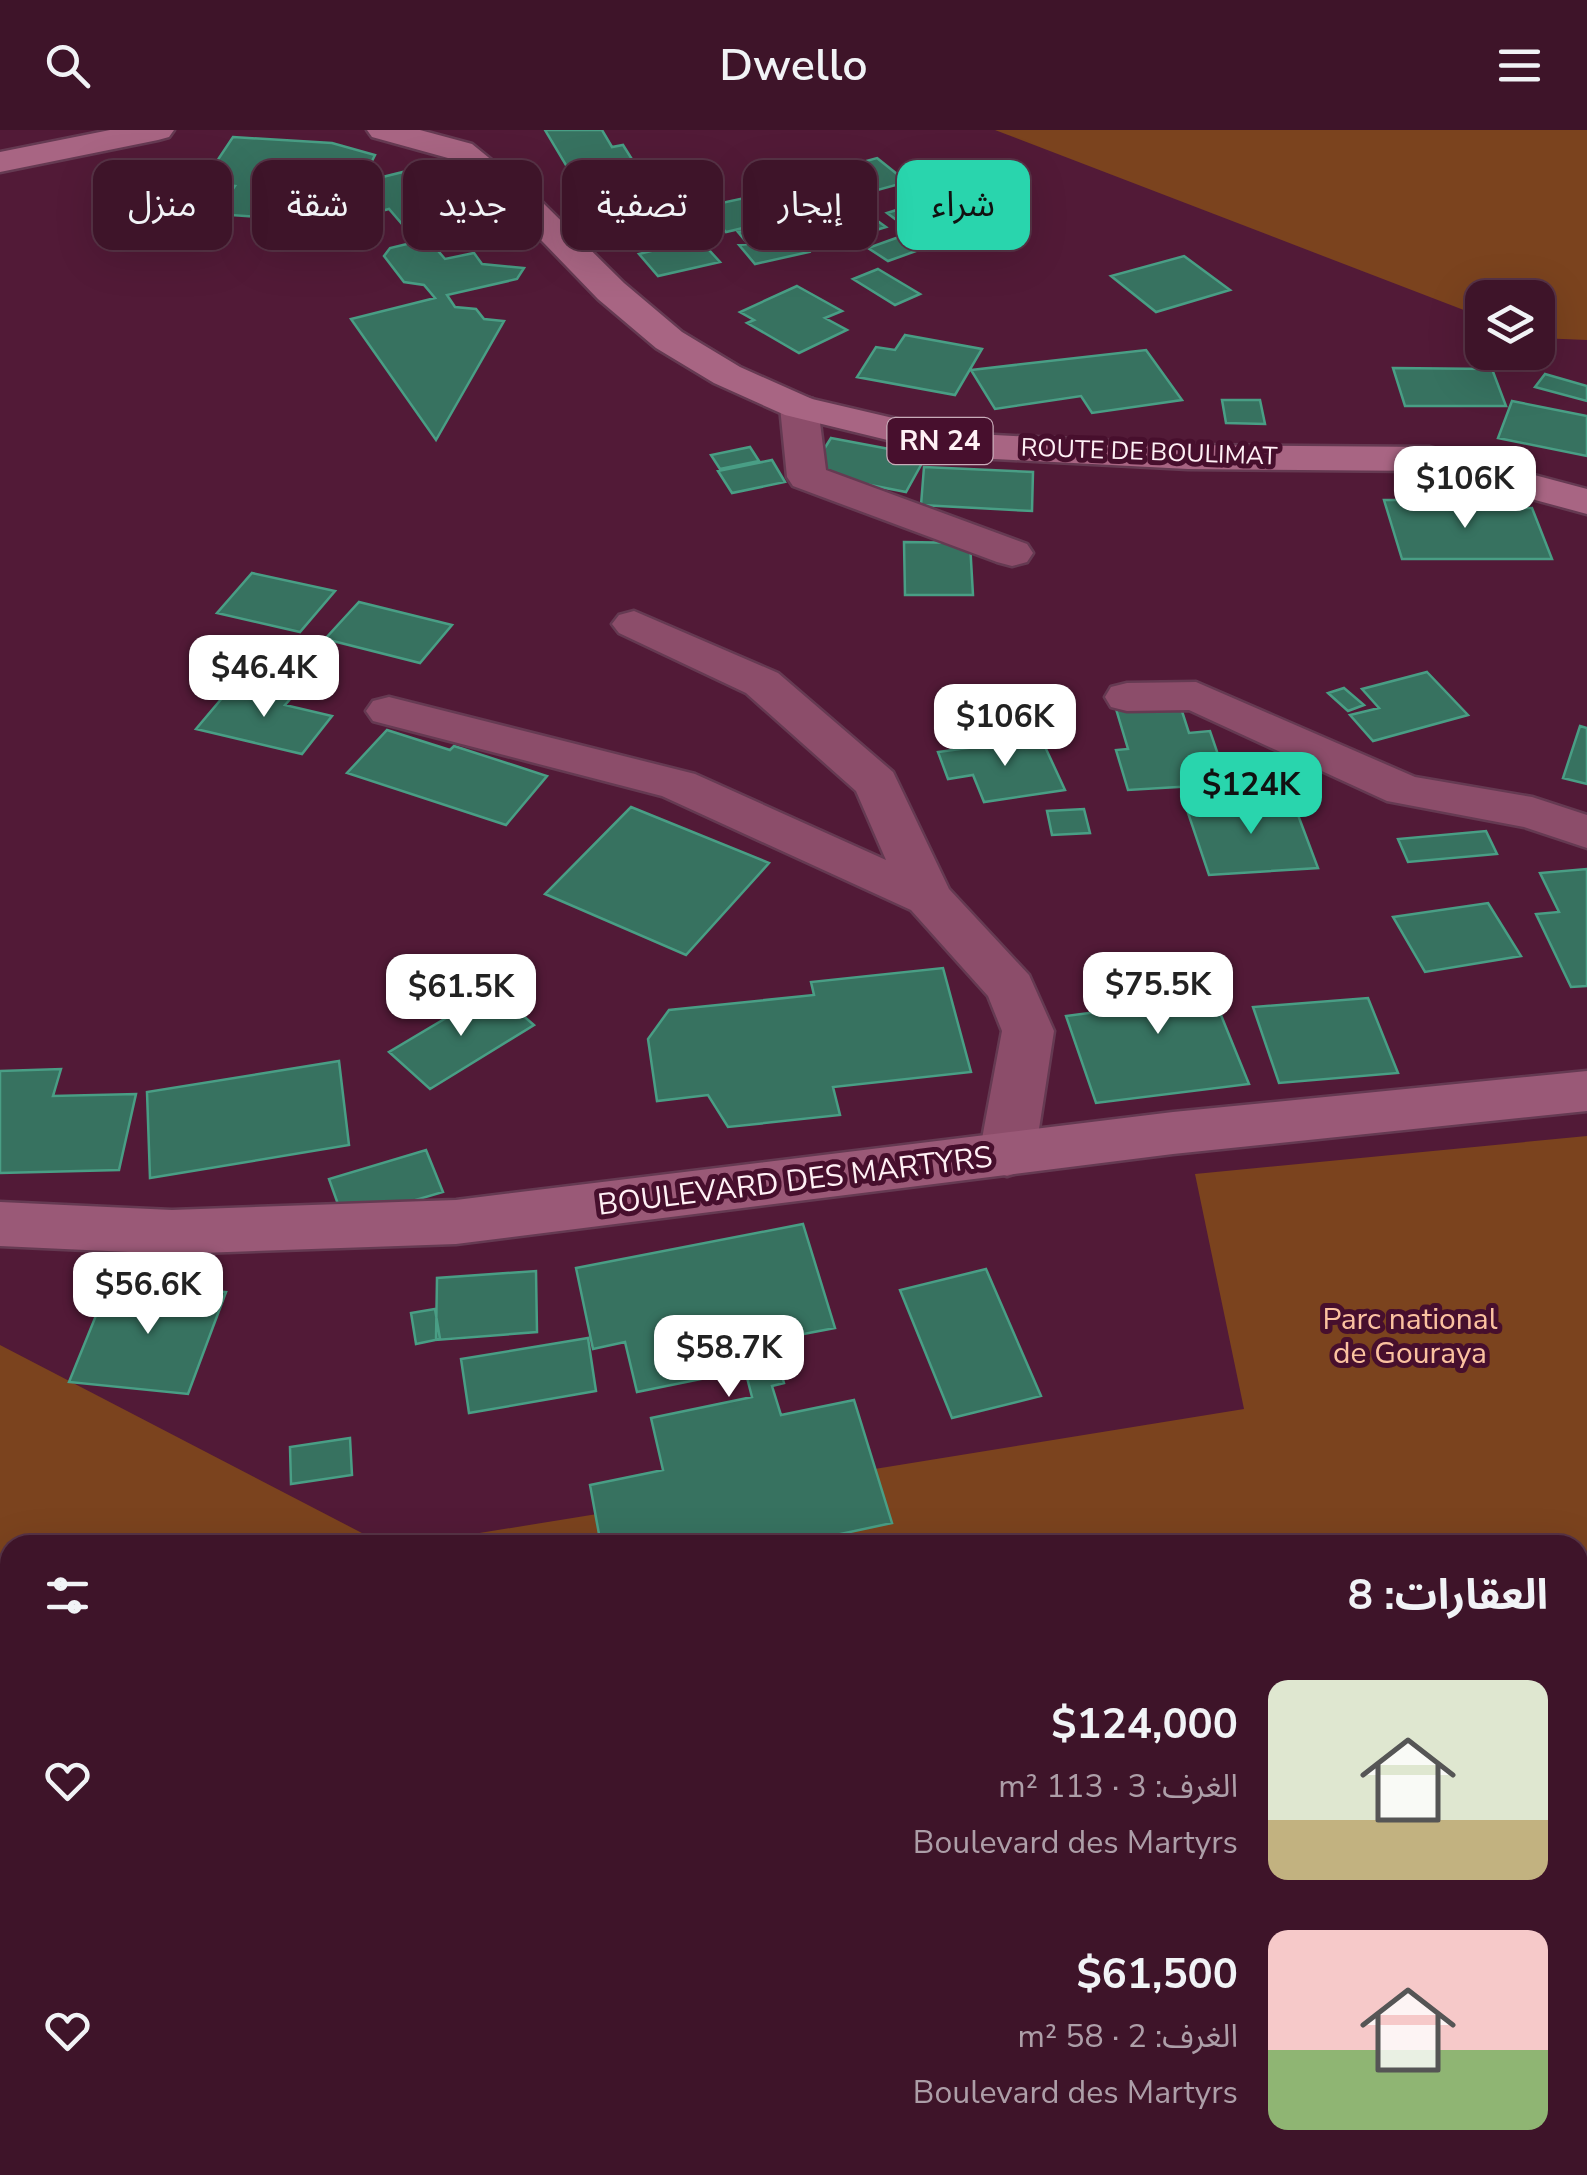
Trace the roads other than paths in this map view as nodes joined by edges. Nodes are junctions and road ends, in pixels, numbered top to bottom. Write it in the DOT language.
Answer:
graph roads {
  1 [pos="158,130"];
  2 [pos="384,130"];
  3 [pos="0,162"];
  4 [pos="798,408"];
  5 [pos="1587,502"];
  6 [pos="1012,553"];
  7 [pos="634,624"];
  8 [pos="1127,697"];
  9 [pos="389,711"];
  10 [pos="1587,832"];
  11 [pos="928,898"];
  12 [pos="1587,1090"];
  13 [pos="1007,1154"];
  14 [pos="0,1224"];
  1 -- 3 [label="main road"];
  2 -- 4 [label="main road, ROUTE DE BOULIMAT / RN 24"];
  4 -- 5 [label="main road, ROUTE DE BOULIMAT / RN 24"];
  4 -- 6 [label="street"];
  7 -- 11 [label="street"];
  8 -- 10 [label="street"];
  9 -- 11 [label="street"];
  11 -- 13 [label="street"];
  12 -- 13 [label="main road, BOULEVARD DES MARTYRS"];
  13 -- 14 [label="main road, BOULEVARD DES MARTYRS"];
}
